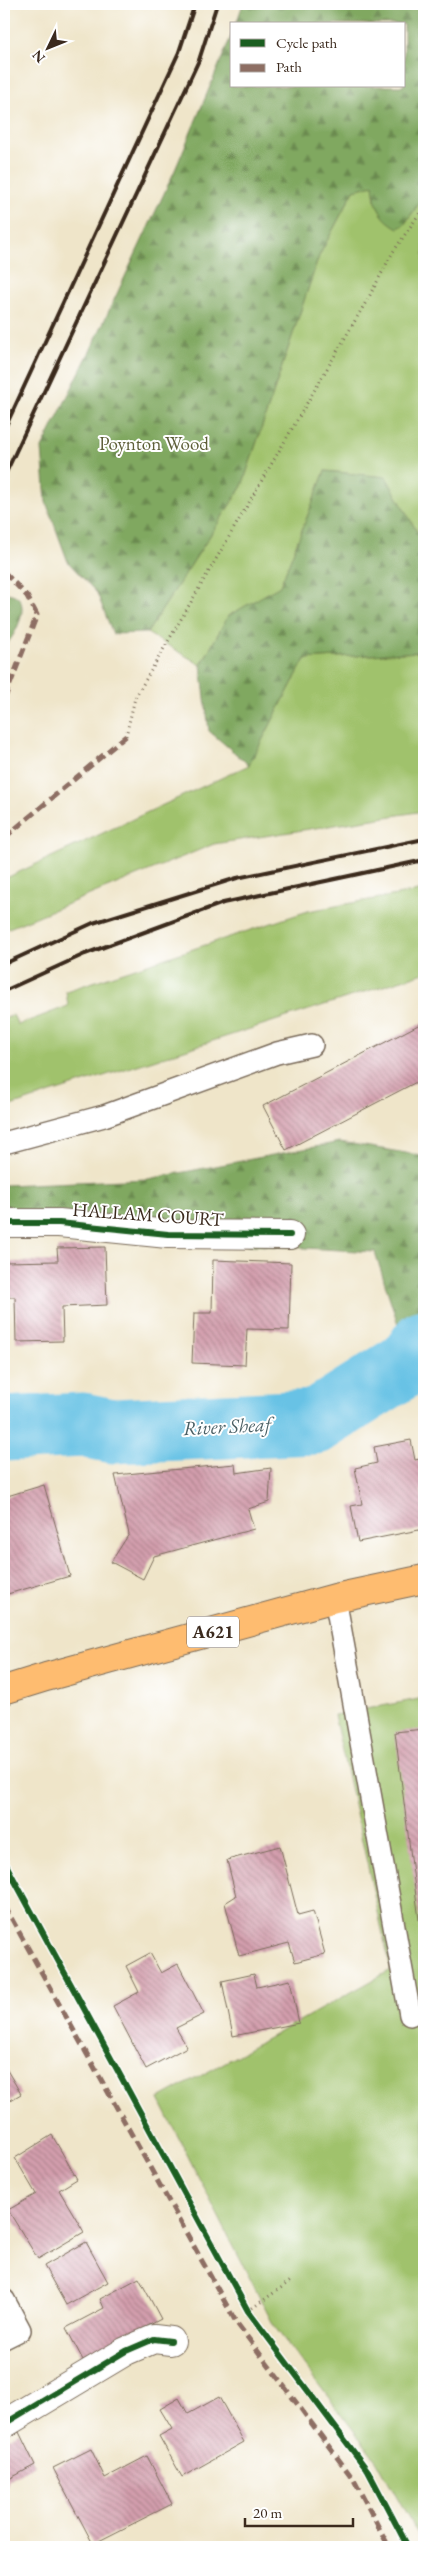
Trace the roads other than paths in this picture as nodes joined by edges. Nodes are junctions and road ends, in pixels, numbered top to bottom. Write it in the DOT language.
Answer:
graph roads {
  1 [pos="312,1045"];
  2 [pos="4,1143"];
  3 [pos="4,1223"];
  4 [pos="290,1235"];
  5 [pos="424,1579"];
  6 [pos="335,1598"];
  7 [pos="4,1690"];
  8 [pos="410,2015"];
  9 [pos="4,2300"];
  10 [pos="4,2338"];
  11 [pos="171,2341"];
  12 [pos="4,2424"];
  1 -- 2 [label="lane"];
  3 -- 4 [label="street, HALLAM COURT"];
  5 -- 6 [label="main road, A621"];
  6 -- 7 [label="main road, A621"];
  6 -- 8 [label="lane"];
  9 -- 10 [label="lane"];
  11 -- 12 [label="street"];
}
